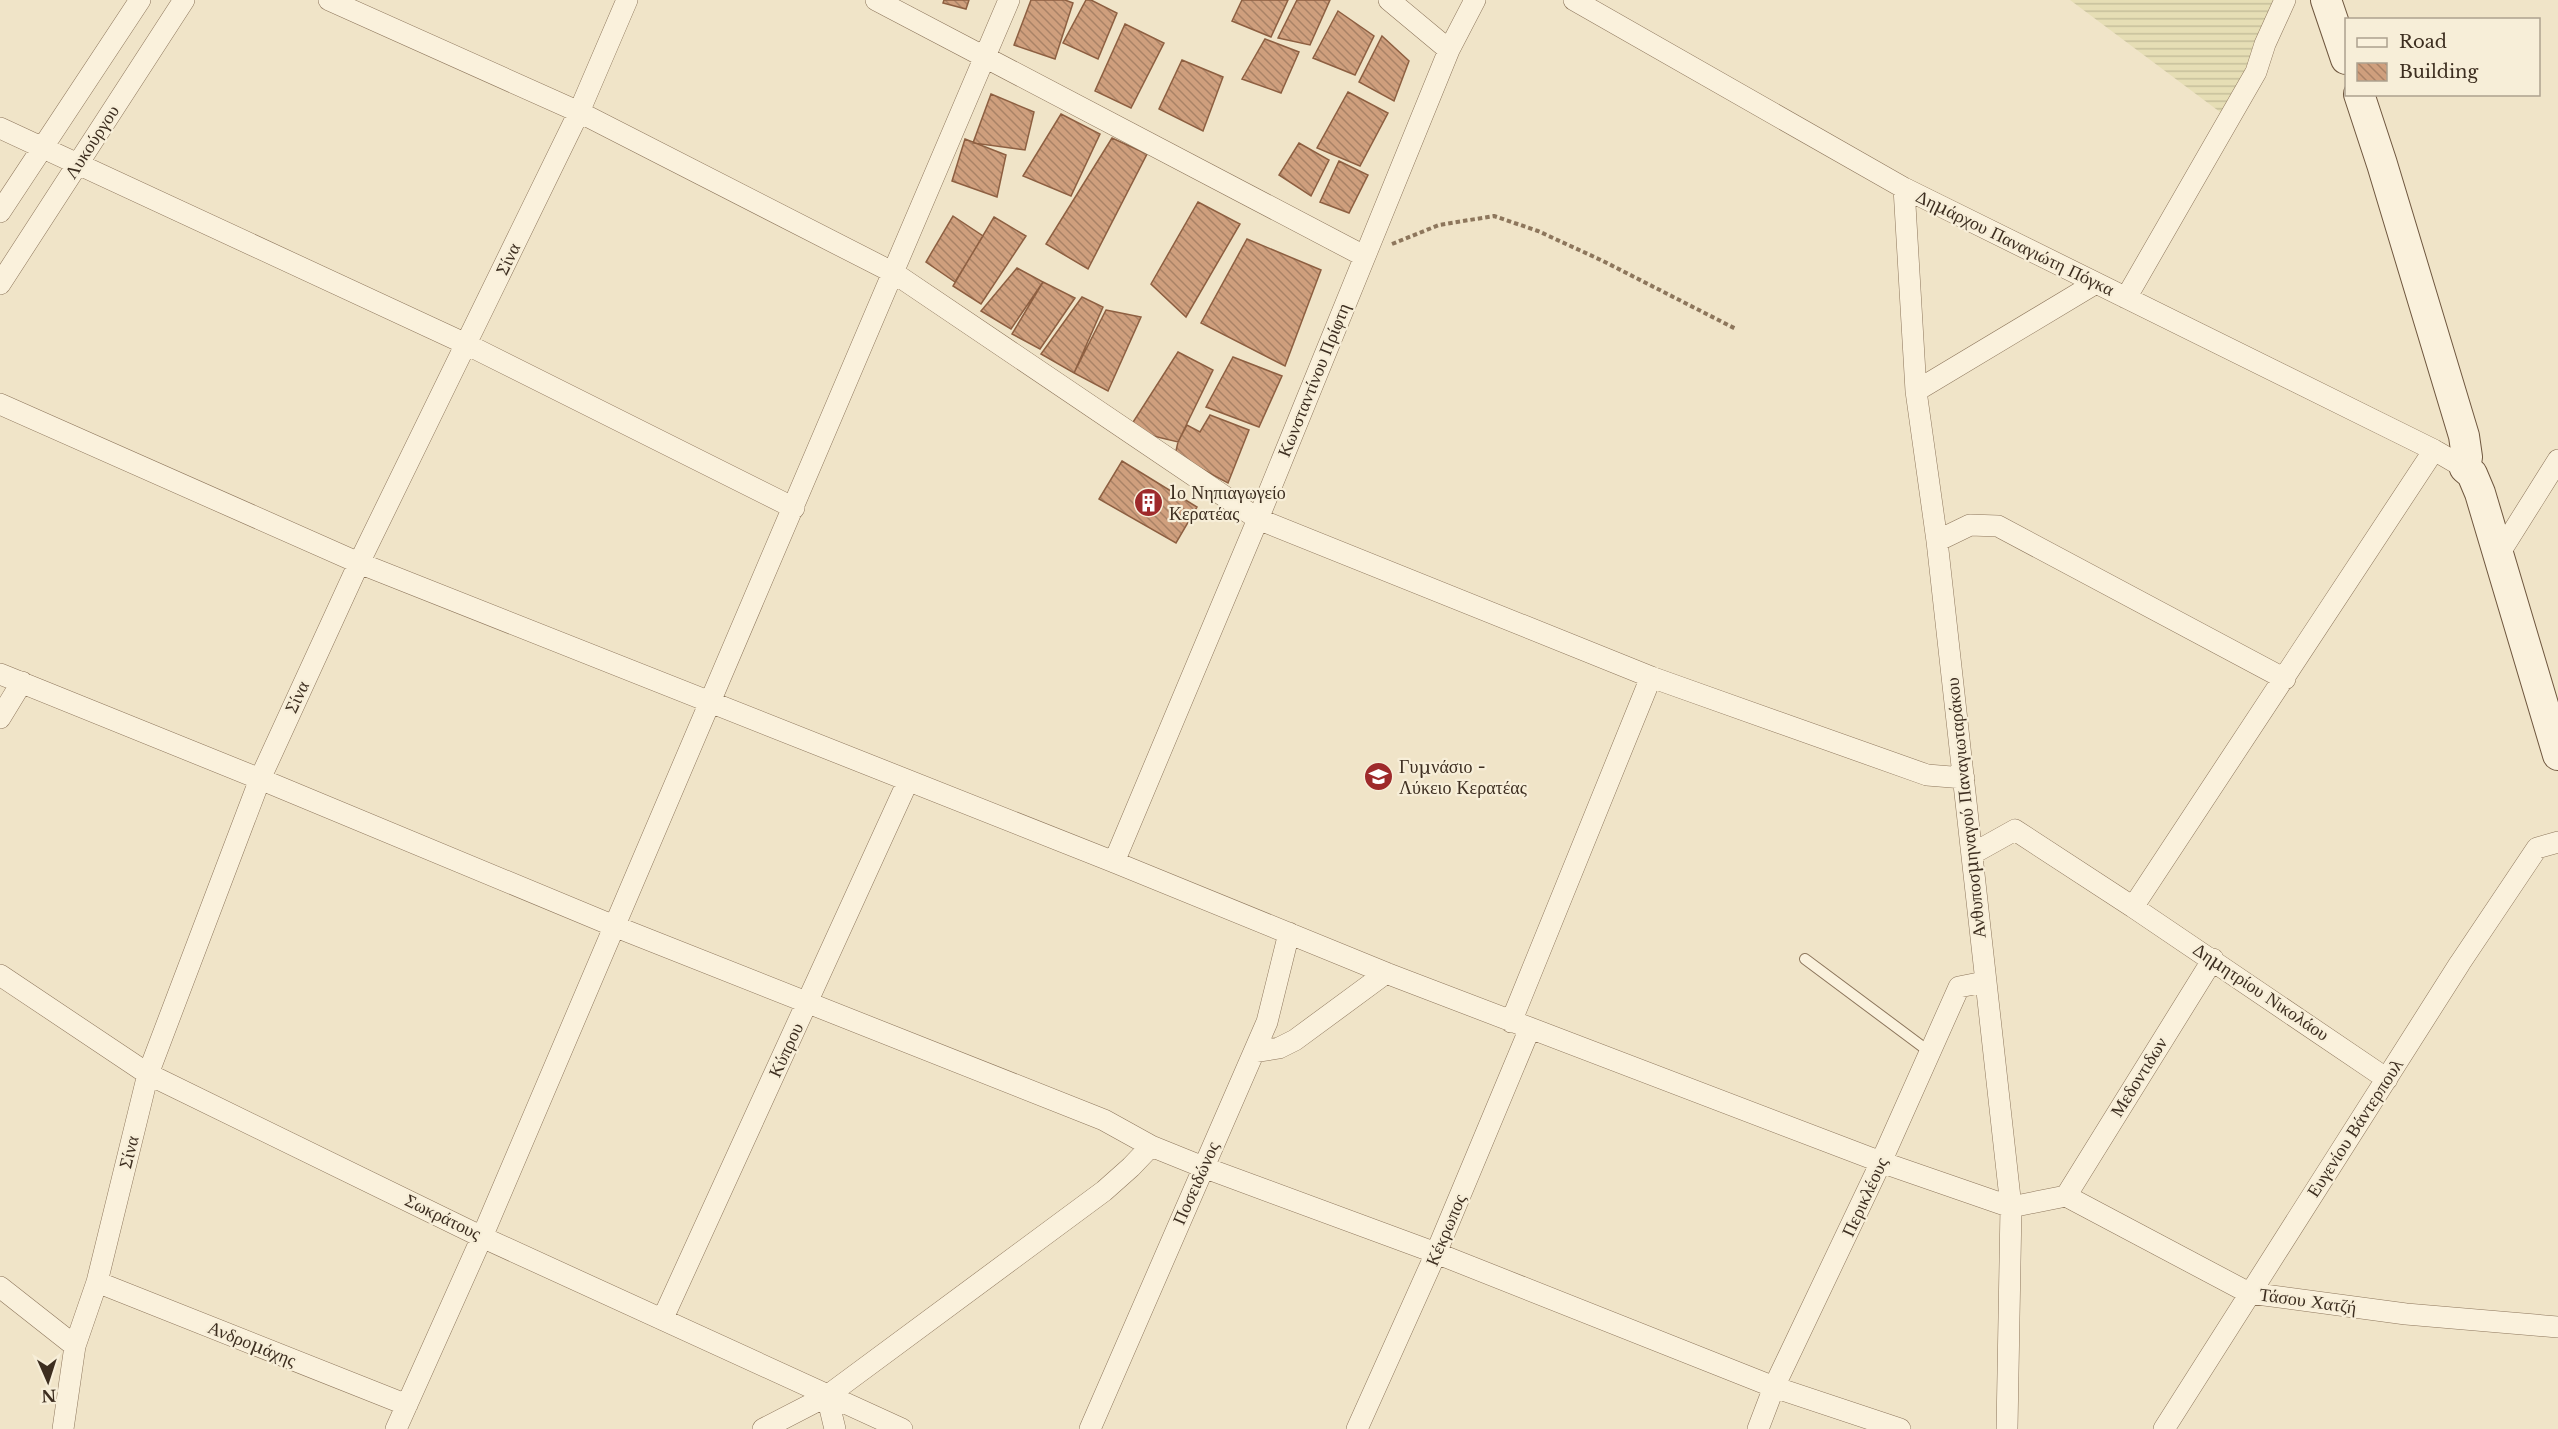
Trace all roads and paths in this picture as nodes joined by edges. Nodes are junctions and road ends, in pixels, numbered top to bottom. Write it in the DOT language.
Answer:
graph roads {
  1 [pos="140,0"];
  2 [pos="184,0"];
  3 [pos="330,0"];
  4 [pos="627,0"];
  5 [pos="876,0"];
  6 [pos="1009,0"];
  7 [pos="1389,0"];
  8 [pos="1474,0"];
  9 [pos="1574,0"];
  10 [pos="2285,0"];
  11 [pos="2326,0"];
  12 [pos="1449,50"];
  13 [pos="986,56"];
  14 [pos="2345,56"];
  15 [pos="2360,96"];
  16 [pos="579,112"];
  17 [pos="0,128"];
  18 [pos="42,147"];
  19 [pos="78,164"];
  20 [pos="1904,188"];
  21 [pos="0,212"];
  22 [pos="1364,256"];
  23 [pos="894,273"];
  24 [pos="2096,283"];
  25 [pos="0,284"];
  26 [pos="2126,298"];
  27 [pos="1736,329"];
  28 [pos="466,344"];
  29 [pos="1916,391"];
  30 [pos="0,404"];
  31 [pos="2434,450"];
  32 [pos="2558,459"];
  33 [pos="2465,468"];
  34 [pos="794,508"];
  35 [pos="1258,519"];
  36 [pos="1937,541"];
  37 [pos="2499,554"];
  38 [pos="358,563"];
  39 [pos="0,674"];
  40 [pos="1651,677"];
  41 [pos="2285,680"];
  42 [pos="22,682"];
  43 [pos="710,703"];
  44 [pos="0,718"];
  45 [pos="2558,755"];
  46 [pos="1964,778"];
  47 [pos="260,779"];
  48 [pos="908,781"];
  49 [pos="2558,842"];
  50 [pos="1972,854"];
  51 [pos="1114,862"];
  52 [pos="2133,907"];
  53 [pos="614,926"];
  54 [pos="1289,933"];
  55 [pos="1805,959"];
  56 [pos="2213,959"];
  57 [pos="1386,973"];
  58 [pos="0,975"];
  59 [pos="1984,982"];
  60 [pos="807,1003"];
  61 [pos="1521,1025"];
  62 [pos="1254,1053"];
  63 [pos="1931,1053"];
  64 [pos="148,1074"];
  65 [pos="2387,1079"];
  66 [pos="1151,1146"];
  67 [pos="1881,1162"];
  68 [pos="1203,1167"];
  69 [pos="2066,1196"];
  70 [pos="2011,1207"];
  71 [pos="482,1237"];
  72 [pos="1436,1252"];
  73 [pos="97,1282"];
  74 [pos="0,1287"];
  75 [pos="2249,1293"];
  76 [pos="663,1318"];
  77 [pos="2558,1327"];
  78 [pos="75,1346"];
  79 [pos="1774,1387"];
  80 [pos="827,1396"];
  81 [pos="407,1405"];
  82 [pos="63,1429"];
  83 [pos="396,1429"];
  84 [pos="763,1429"];
  85 [pos="836,1429"];
  86 [pos="902,1429"];
  87 [pos="1090,1429"];
  88 [pos="1357,1429"];
  89 [pos="1758,1429"];
  90 [pos="1900,1429"];
  91 [pos="2007,1429"];
  92 [pos="2164,1429"];
  1 -- 18 [label="street"];
  2 -- 19 [label="street, Λυκούργου"];
  3 -- 16 [label="street"];
  4 -- 16 [label="street, Σίνα"];
  5 -- 13 [label="street"];
  6 -- 13 [label="street"];
  7 -- 12 [label="street"];
  8 -- 12 [label="street, Κωνσταντίνου Πρίφτη"];
  9 -- 20 [label="street, Δημάρχου Παναγιώτη Πόγκα"];
  10 -- 26 [label="street"];
  11 -- 14 [label="street"];
  12 -- 22 [label="street, Κωνσταντίνου Πρίφτη"];
  13 -- 22 [label="street"];
  13 -- 23 [label="street"];
  15 -- 33 [label="street"];
  16 -- 23 [label="street"];
  16 -- 28 [label="street, Σίνα"];
  17 -- 18 [label="street"];
  18 -- 19 [label="street"];
  18 -- 21 [label="street"];
  19 -- 25 [label="street, Λυκούργου"];
  19 -- 28 [label="street"];
  20 -- 24 [label="street, Δημάρχου Παναγιώτη Πόγκα"];
  20 -- 29 [label="street, Ανθυποσμηναγού Παναγιωταράκου"];
  22 -- 27 [label="path"];
  22 -- 35 [label="street, Κωνσταντίνου Πρίφτη"];
  23 -- 34 [label="street"];
  23 -- 35 [label="street"];
  24 -- 26 [label="street, Δημάρχου Παναγιώτη Πόγκα"];
  24 -- 29 [label="street"];
  26 -- 31 [label="street, Δημάρχου Παναγιώτη Πόγκα"];
  28 -- 34 [label="street"];
  28 -- 38 [label="street, Σίνα"];
  29 -- 36 [label="street, Ανθυποσμηναγού Παναγιωταράκου"];
  30 -- 38 [label="street"];
  31 -- 33 [label="street, Δημάρχου Παναγιώτη Πόγκα"];
  31 -- 41 [label="street"];
  32 -- 37 [label="street"];
  33 -- 37 [label="street"];
  34 -- 43 [label="street"];
  35 -- 40 [label="street"];
  35 -- 51 [label="street, Κωνσταντίνου Πρίφτη"];
  36 -- 41 [label="street"];
  36 -- 46 [label="street, Ανθυποσμηναγού Παναγιωταράκου"];
  37 -- 45 [label="street"];
  38 -- 43 [label="street"];
  38 -- 47 [label="street, Σίνα"];
  39 -- 42 [label="street"];
  40 -- 46 [label="street"];
  40 -- 61 [label="street, Κέκρωπος"];
  41 -- 52 [label="street"];
  42 -- 44 [label="street"];
  42 -- 47 [label="street"];
  43 -- 48 [label="street"];
  43 -- 53 [label="street"];
  46 -- 50 [label="street, Ανθυποσμηναγού Παναγιωταράκου"];
  47 -- 53 [label="street"];
  47 -- 64 [label="street, Σίνα"];
  48 -- 51 [label="street"];
  48 -- 60 [label="street, Κύπρου"];
  49 -- 65 [label="street, Ευγενίου Βάντερπουλ"];
  50 -- 52 [label="street, Δημητρίου Νικολάου"];
  50 -- 59 [label="street, Ανθυποσμηναγού Παναγιωταράκου"];
  51 -- 54 [label="street"];
  52 -- 56 [label="street, Δημητρίου Νικολάου"];
  53 -- 60 [label="street"];
  53 -- 71 [label="street"];
  54 -- 57 [label="street"];
  54 -- 62 [label="street, Ποσειδώνος"];
  55 -- 63 [label="lane"];
  56 -- 65 [label="street, Δημητρίου Νικολάου"];
  56 -- 69 [label="street, Μεδοντιδων"];
  57 -- 61 [label="street"];
  57 -- 62 [label="street"];
  58 -- 64 [label="street, Σωκράτους"];
  59 -- 63 [label="street, Περικλέους"];
  59 -- 70 [label="street, Ανθυποσμηναγού Παναγιωταράκου"];
  60 -- 66 [label="street"];
  60 -- 76 [label="street, Κύπρου"];
  61 -- 67 [label="street"];
  61 -- 72 [label="street, Κέκρωπος"];
  62 -- 68 [label="street, Ποσειδώνος"];
  63 -- 67 [label="street, Περικλέους"];
  64 -- 71 [label="street, Σωκράτους"];
  64 -- 73 [label="street, Σίνα"];
  65 -- 75 [label="street, Ευγενίου Βάντερπουλ"];
  66 -- 68 [label="street"];
  66 -- 80 [label="street"];
  67 -- 70 [label="street"];
  67 -- 79 [label="street, Περικλέους"];
  68 -- 72 [label="street"];
  68 -- 87 [label="street, Ποσειδώνος"];
  69 -- 70 [label="street"];
  69 -- 75 [label="street, Τάσου Χατζή"];
  70 -- 91 [label="street, Ανθυποσμηναγού Παναγιωταράκου"];
  71 -- 76 [label="street, Σωκράτους"];
  71 -- 81 [label="street"];
  72 -- 79 [label="street"];
  72 -- 88 [label="street, Κέκρωπος"];
  73 -- 78 [label="street, Σίνα"];
  73 -- 81 [label="street, Ανδρομάχης"];
  74 -- 78 [label="street"];
  75 -- 77 [label="street, Τάσου Χατζή"];
  75 -- 92 [label="street, Ευγενίου Βάντερπουλ"];
  76 -- 80 [label="street, Σωκράτους"];
  78 -- 82 [label="street, Σίνα"];
  79 -- 89 [label="street, Περικλέους"];
  79 -- 90 [label="street"];
  80 -- 84 [label="street"];
  80 -- 85 [label="street"];
  80 -- 86 [label="street, Σωκράτους"];
  81 -- 83 [label="street"];
}
